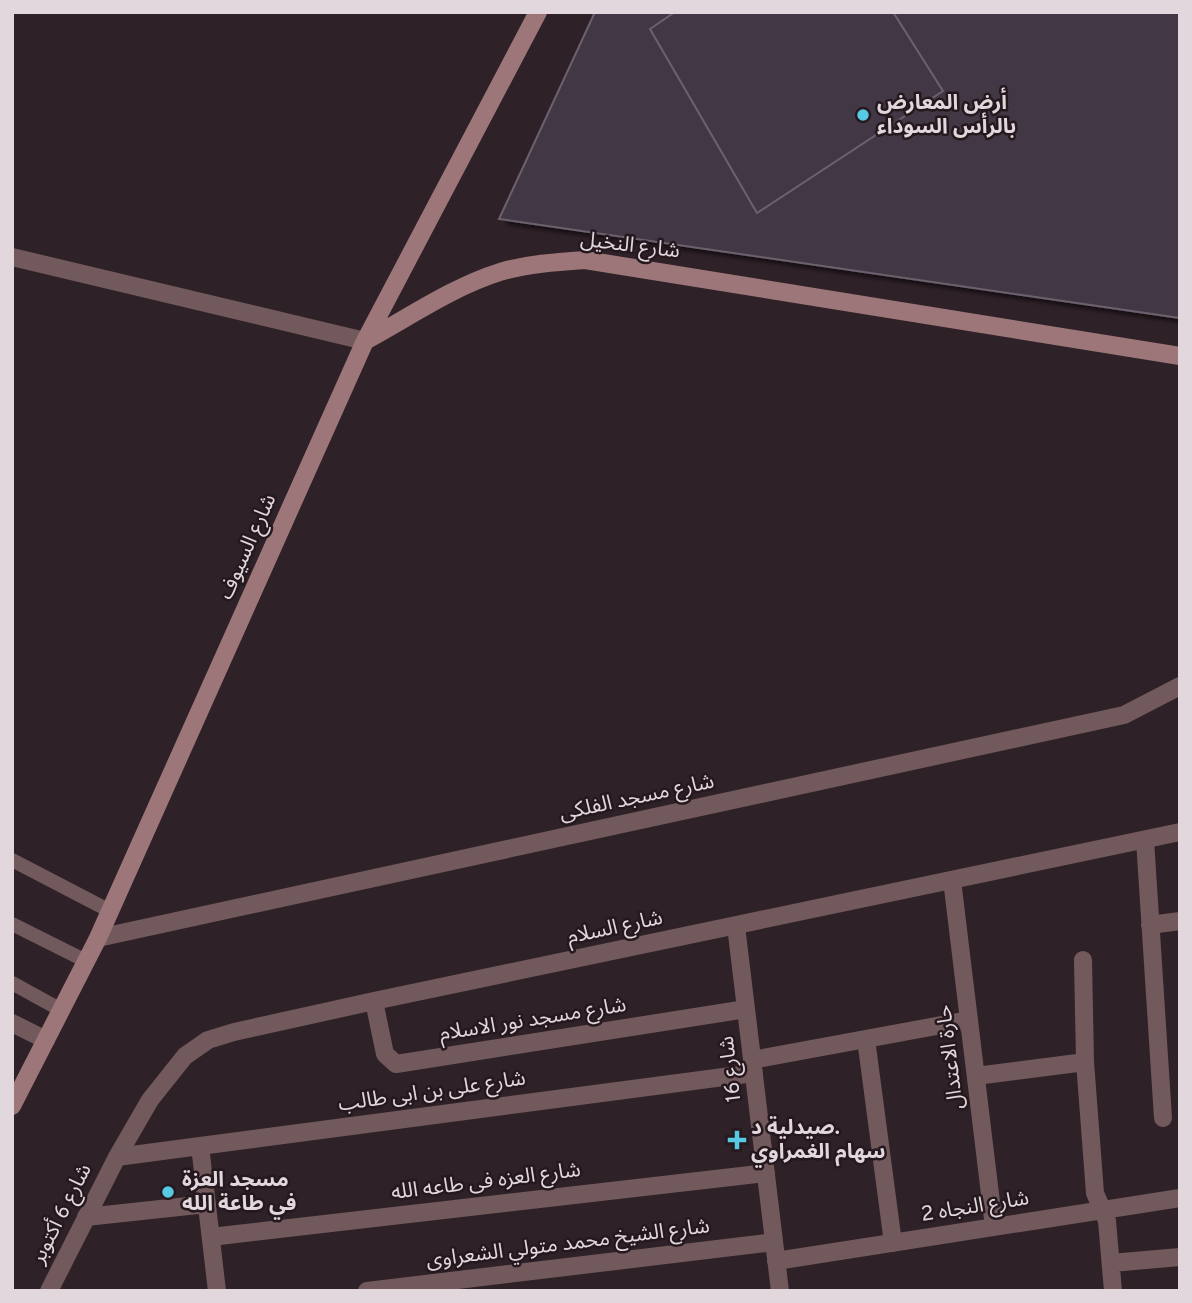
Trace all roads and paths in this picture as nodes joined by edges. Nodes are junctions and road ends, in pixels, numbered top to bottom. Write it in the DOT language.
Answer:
graph roads {
  1 [pos="538,12"];
  2 [pos="12,257"];
  3 [pos="365,341"];
  4 [pos="1180,356"];
  5 [pos="1180,686"];
  6 [pos="1180,832"];
  7 [pos="1145,840"];
  8 [pos="12,860"];
  9 [pos="952,880"];
  10 [pos="110,911"];
  11 [pos="1180,921"];
  12 [pos="12,924"];
  13 [pos="1150,925"];
  14 [pos="736,926"];
  15 [pos="98,938"];
  16 [pos="1083,960"];
  17 [pos="86,961"];
  18 [pos="12,983"];
  19 [pos="374,1001"];
  20 [pos="746,1009"];
  21 [pos="61,1010"];
  22 [pos="969,1020"];
  23 [pos="12,1023"];
  24 [pos="866,1039"];
  25 [pos="46,1040"];
  26 [pos="1085,1062"];
  27 [pos="753,1066"];
  28 [pos="976,1076"];
  29 [pos="12,1107"];
  30 [pos="1163,1118"];
  31 [pos="200,1146"];
  32 [pos="117,1157"];
  33 [pos="766,1173"];
  34 [pos="1180,1198"];
  35 [pos="207,1204"];
  36 [pos="1103,1210"];
  37 [pos="86,1217"];
  38 [pos="994,1227"];
  39 [pos="211,1237"];
  40 [pos="774,1242"];
  41 [pos="893,1243"];
  42 [pos="1180,1257"];
  43 [pos="776,1261"];
  44 [pos="1111,1263"];
  45 [pos="49,1291"];
  46 [pos="217,1291"];
  47 [pos="366,1291"];
  48 [pos="780,1291"];
  49 [pos="1114,1291"];
  1 -- 3 [label="main road, شارع السيوف"];
  2 -- 3 [label="street"];
  3 -- 4 [label="main road, شارع النخيل"];
  3 -- 10 [label="main road, شارع السيوف"];
  5 -- 15 [label="street, شارع مسجد الفلكى"];
  6 -- 7 [label="street, شارع السلام"];
  7 -- 9 [label="street, شارع السلام"];
  7 -- 13 [label="street"];
  8 -- 10 [label="lane"];
  9 -- 14 [label="street, شارع السلام"];
  9 -- 22 [label="street, حارة الاعتدال"];
  10 -- 15 [label="main road, شارع السيوف"];
  11 -- 13 [label="street"];
  12 -- 17 [label="lane"];
  13 -- 30 [label="street"];
  14 -- 19 [label="street, شارع السلام"];
  14 -- 20 [label="street, شارع 16"];
  15 -- 17 [label="main road, شارع السيوف"];
  16 -- 26 [label="street"];
  17 -- 21 [label="main road, شارع السيوف"];
  18 -- 21 [label="lane"];
  19 -- 20 [label="street, شارع مسجد نور الاسلام"];
  19 -- 32 [label="street, شارع السلام"];
  20 -- 27 [label="street, شارع 16"];
  21 -- 25 [label="main road, شارع السيوف"];
  22 -- 24 [label="street, شارع على بن ابى طالب"];
  22 -- 28 [label="street, حارة الاعتدال"];
  23 -- 25 [label="street"];
  24 -- 27 [label="street, شارع على بن ابى طالب"];
  24 -- 41 [label="street"];
  25 -- 29 [label="main road, شارع السيوف"];
  26 -- 28 [label="street"];
  26 -- 36 [label="street"];
  27 -- 31 [label="street, شارع على بن ابى طالب"];
  27 -- 33 [label="street, شارع 16"];
  28 -- 38 [label="street, حارة الاعتدال"];
  31 -- 32 [label="street, شارع على بن ابى طالب"];
  31 -- 35 [label="street"];
  32 -- 37 [label="street, شارع 6 أكتوبر"];
  33 -- 39 [label="street, شارع العزه فى طاعه الله"];
  33 -- 40 [label="street, شارع 16"];
  34 -- 36 [label="street, شارع النجاه 2"];
  35 -- 37 [label="street"];
  35 -- 39 [label="street"];
  36 -- 38 [label="street, شارع النجاه 2"];
  36 -- 44 [label="street"];
  37 -- 45 [label="street, شارع 6 أكتوبر"];
  38 -- 41 [label="street, شارع النجاه 2"];
  39 -- 46 [label="street"];
  40 -- 43 [label="street, شارع 16"];
  40 -- 47 [label="street, شارع الشيخ محمد متولي الشعراوى"];
  41 -- 43 [label="street, شارع النجاه 2"];
  42 -- 44 [label="street"];
  43 -- 48 [label="street, شارع 16"];
  44 -- 49 [label="street"];
}
